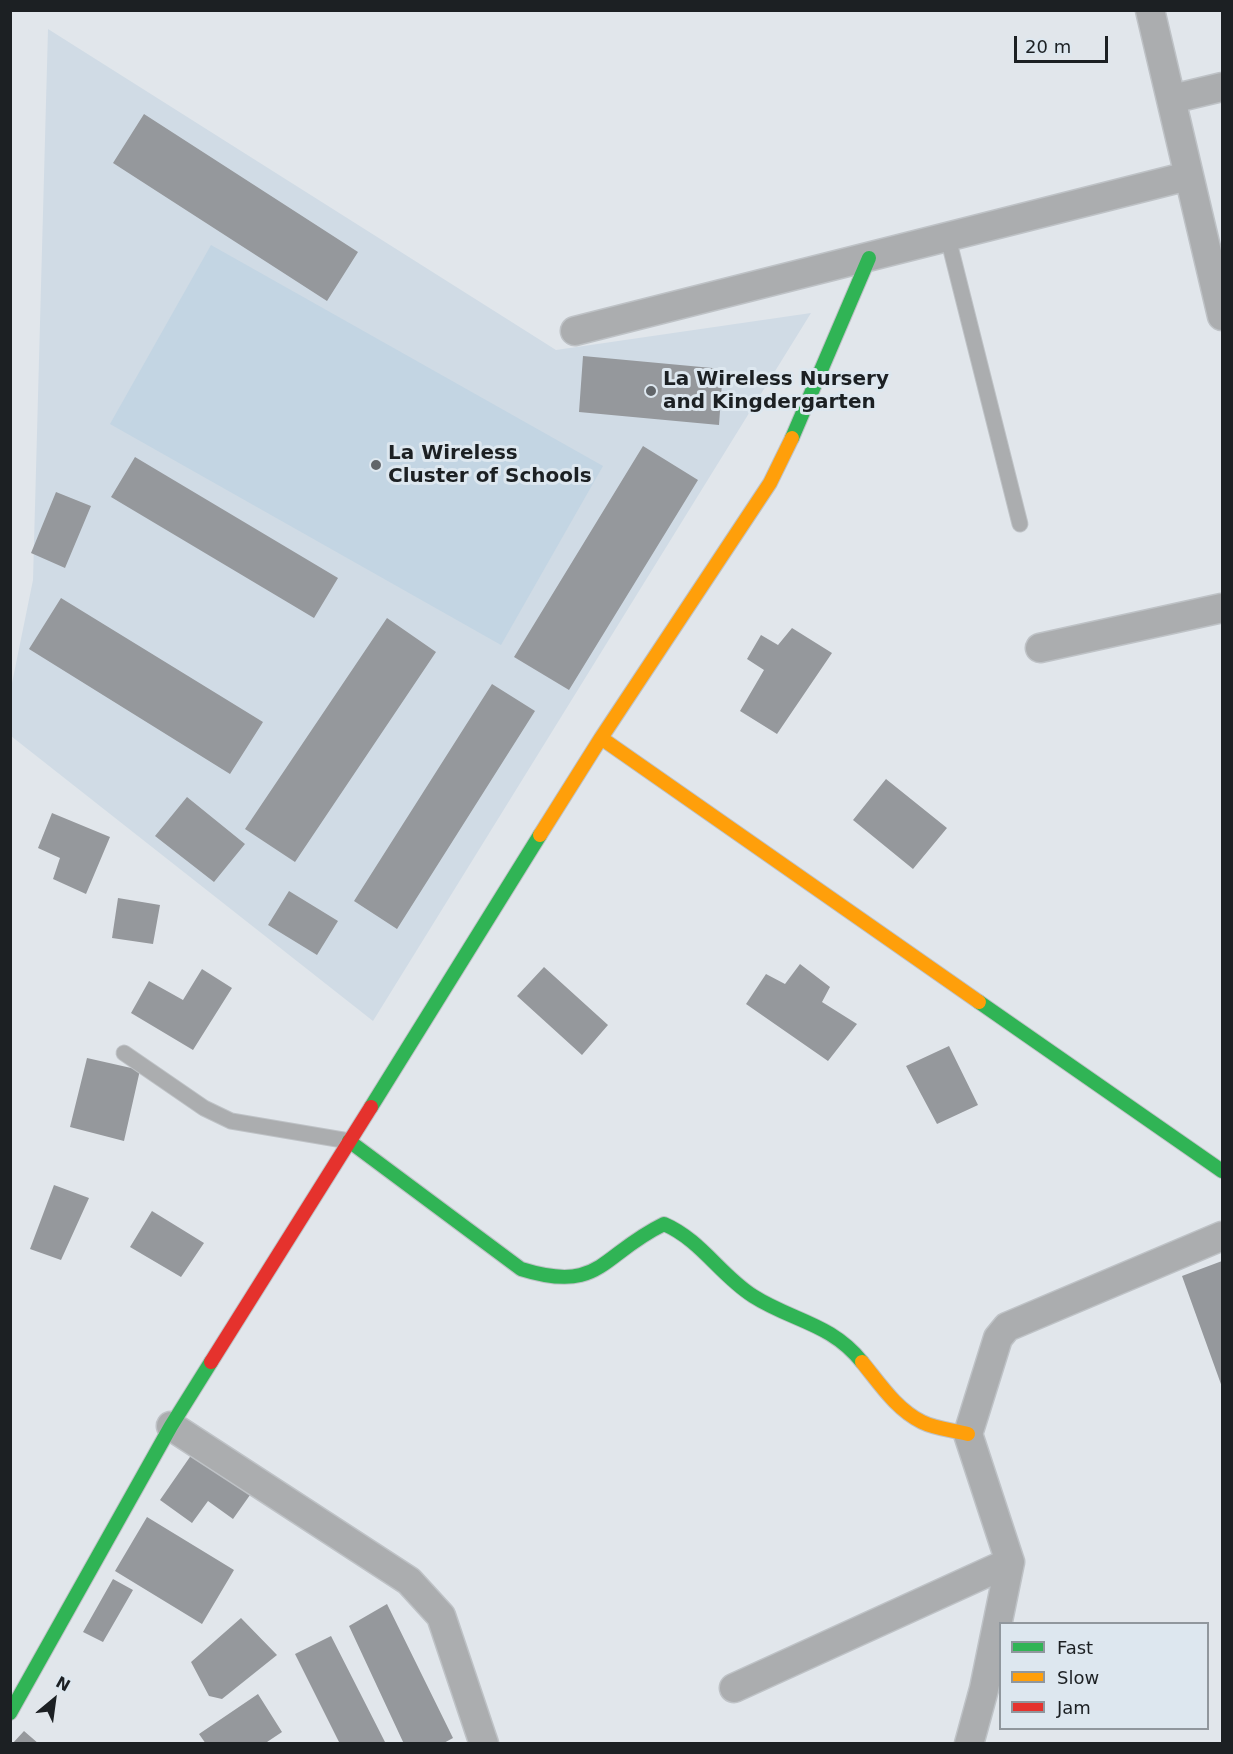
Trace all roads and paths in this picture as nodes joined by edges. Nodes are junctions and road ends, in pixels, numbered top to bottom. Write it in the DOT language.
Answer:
graph roads {
  1 [pos="1150,10"];
  2 [pos="1222,87"];
  3 [pos="1172,99"];
  4 [pos="1188,177"];
  5 [pos="948,238"];
  6 [pos="869,258"];
  7 [pos="1222,316"];
  8 [pos="575,331"];
  9 [pos="1020,524"];
  10 [pos="1222,608"];
  11 [pos="1040,648"];
  12 [pos="601,738"];
  13 [pos="124,1053"];
  14 [pos="349,1141"];
  15 [pos="1218,1162"];
  16 [pos="1222,1236"];
  17 [pos="171,1426"];
  18 [pos="968,1434"];
  19 [pos="1010,1562"];
  20 [pos="734,1688"];
  21 [pos="10,1713"];
  22 [pos="484,1743"];
  23 [pos="969,1743"];
  1 -- 3 [label="street"];
  2 -- 3 [label="street"];
  3 -- 4 [label="street"];
  4 -- 5 [label="street"];
  4 -- 7 [label="street"];
  5 -- 6 [label="street"];
  5 -- 9 [label="lane"];
  6 -- 8 [label="street"];
  6 -- 12 [label="street"];
  10 -- 11 [label="street"];
  12 -- 14 [label="street"];
  12 -- 15 [label="street"];
  13 -- 14 [label="lane"];
  14 -- 17 [label="street"];
  14 -- 18 [label="street"];
  16 -- 18 [label="street"];
  17 -- 21 [label="street"];
  17 -- 22 [label="street"];
  18 -- 19 [label="street"];
  19 -- 20 [label="street"];
  19 -- 23 [label="street"];
}
